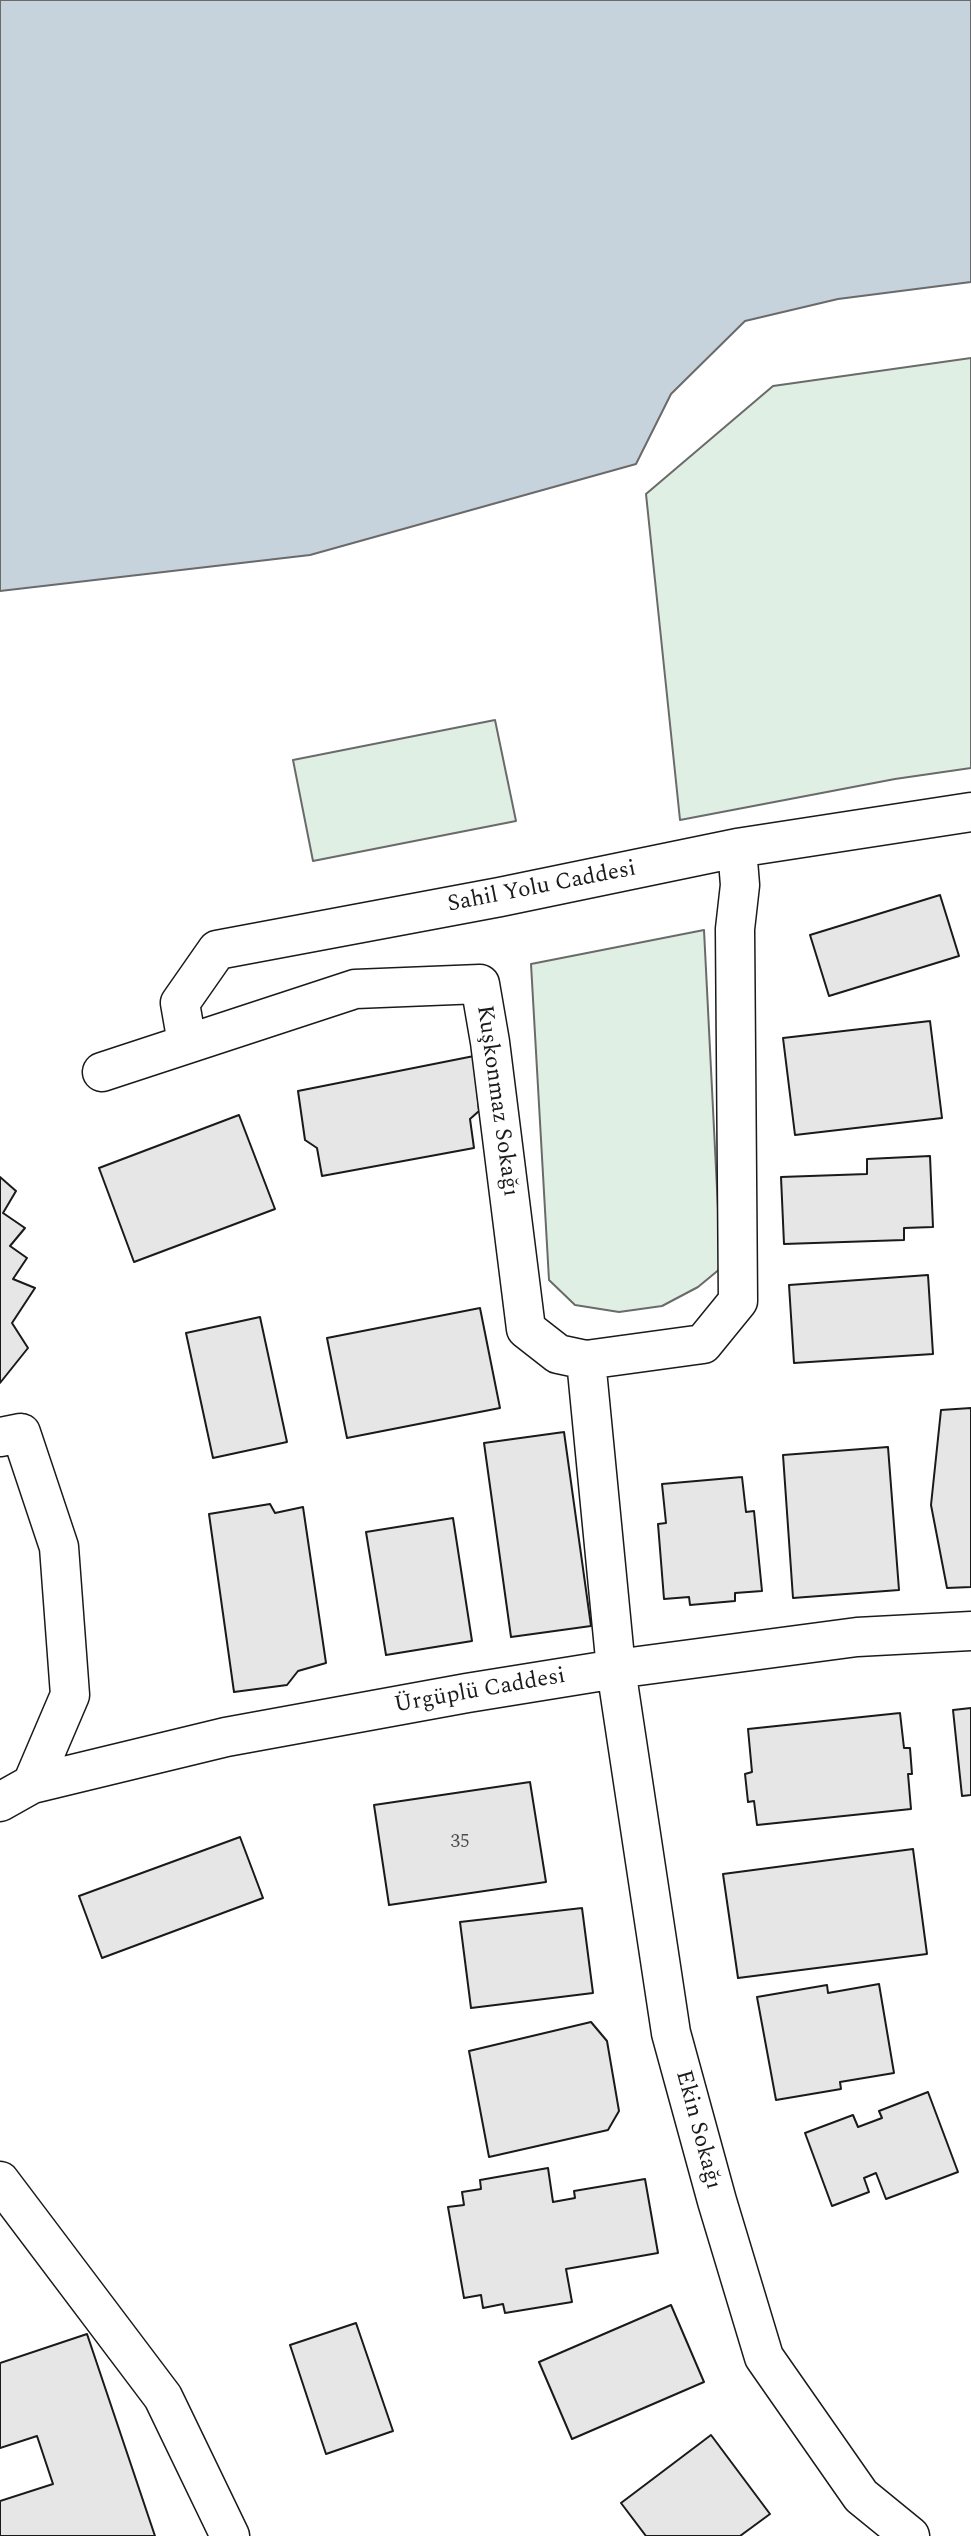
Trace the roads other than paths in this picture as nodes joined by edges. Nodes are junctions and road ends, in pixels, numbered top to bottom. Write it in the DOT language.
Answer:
graph roads {
  1 [pos="971,813"];
  2 [pos="737,848"];
  3 [pos="187,1044"];
  4 [pos="102,1072"];
  5 [pos="586,1360"];
  6 [pos="0,1437"];
  7 [pos="971,1631"];
  8 [pos="617,1669"];
  9 [pos="16,1793"];
  10 [pos="0,2180"];
  11 [pos="230,2536"];
  12 [pos="910,2536"];
  1 -- 2 [label="street, Sahil Yolu Caddesi"];
  2 -- 3 [label="street, Sahil Yolu Caddesi"];
  2 -- 5 [label="street, Kuşkonmaz Sokağı"];
  3 -- 4 [label="street, Kuşkonmaz Sokağı"];
  3 -- 5 [label="street, Kuşkonmaz Sokağı"];
  5 -- 8 [label="street"];
  6 -- 9 [label="street"];
  7 -- 8 [label="street, Ürgüplü Caddesi"];
  8 -- 9 [label="street, Ürgüplü Caddesi"];
  8 -- 12 [label="street, Ekin Sokağı"];
  10 -- 11 [label="street"];
}
